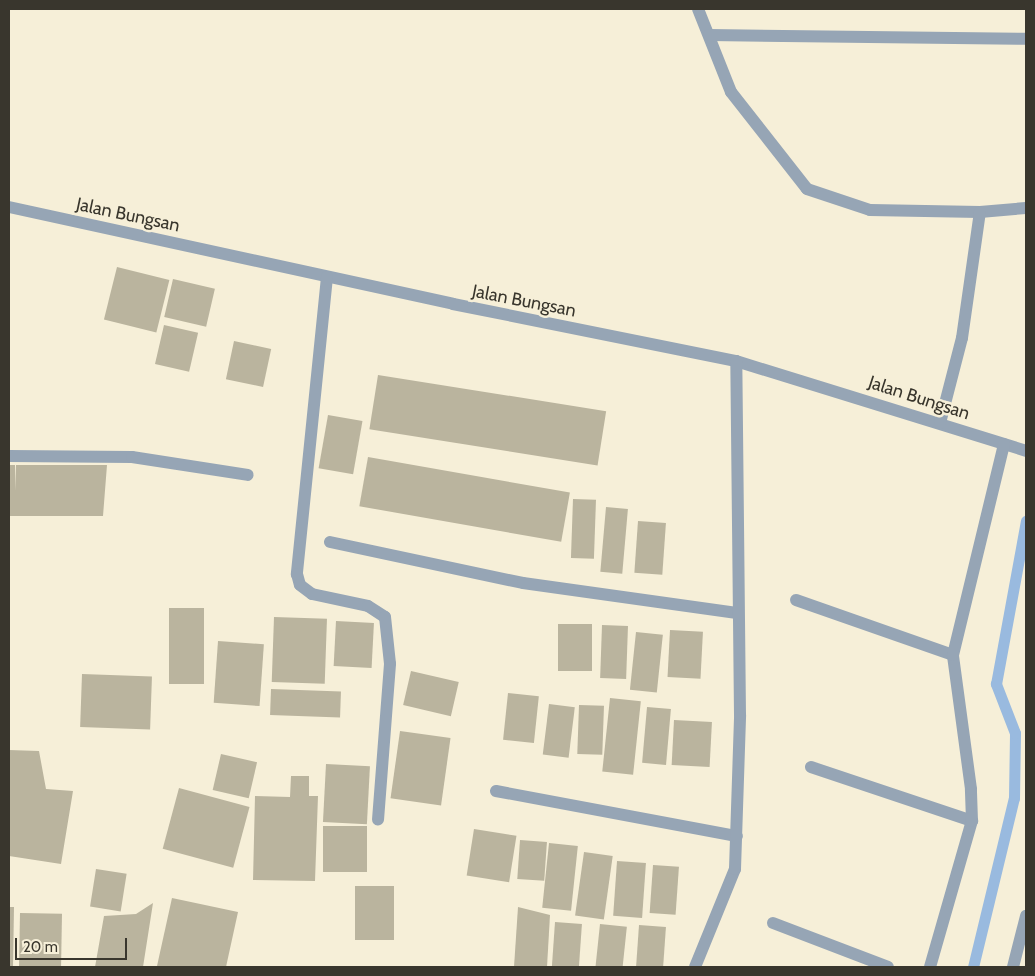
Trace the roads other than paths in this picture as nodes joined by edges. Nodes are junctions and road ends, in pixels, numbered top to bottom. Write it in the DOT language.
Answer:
graph roads {
  1 [pos="698,9"];
  2 [pos="709,35"];
  3 [pos="1026,39"];
  4 [pos="9,207"];
  5 [pos="1026,208"];
  6 [pos="980,212"];
  7 [pos="327,276"];
  8 [pos="736,361"];
  9 [pos="940,423"];
  10 [pos="1004,444"];
  11 [pos="1026,451"];
  12 [pos="9,456"];
  13 [pos="248,475"];
  14 [pos="330,542"];
  15 [pos="796,600"];
  16 [pos="737,613"];
  17 [pos="953,655"];
  18 [pos="811,767"];
  19 [pos="496,791"];
  20 [pos="378,820"];
  21 [pos="972,821"];
  22 [pos="737,836"];
  23 [pos="1026,916"];
  24 [pos="773,924"];
  25 [pos="694,967"];
  26 [pos="888,967"];
  27 [pos="930,967"];
  28 [pos="1013,967"];
  1 -- 2 [label="street"];
  2 -- 3 [label="street"];
  2 -- 6 [label="street"];
  4 -- 7 [label="street, Jalan Bungsan"];
  5 -- 6 [label="street"];
  6 -- 9 [label="street"];
  7 -- 8 [label="street, Jalan Bungsan"];
  7 -- 20 [label="street"];
  8 -- 9 [label="street, Jalan Bungsan"];
  8 -- 16 [label="street"];
  9 -- 10 [label="street, Jalan Bungsan"];
  10 -- 11 [label="street, Jalan Bungsan"];
  10 -- 17 [label="street"];
  12 -- 13 [label="street"];
  14 -- 16 [label="street"];
  15 -- 17 [label="street"];
  16 -- 22 [label="street"];
  17 -- 21 [label="street"];
  18 -- 21 [label="street"];
  19 -- 22 [label="street"];
  21 -- 27 [label="street"];
  22 -- 25 [label="street"];
  23 -- 28 [label="street"];
  24 -- 26 [label="street"];
}
